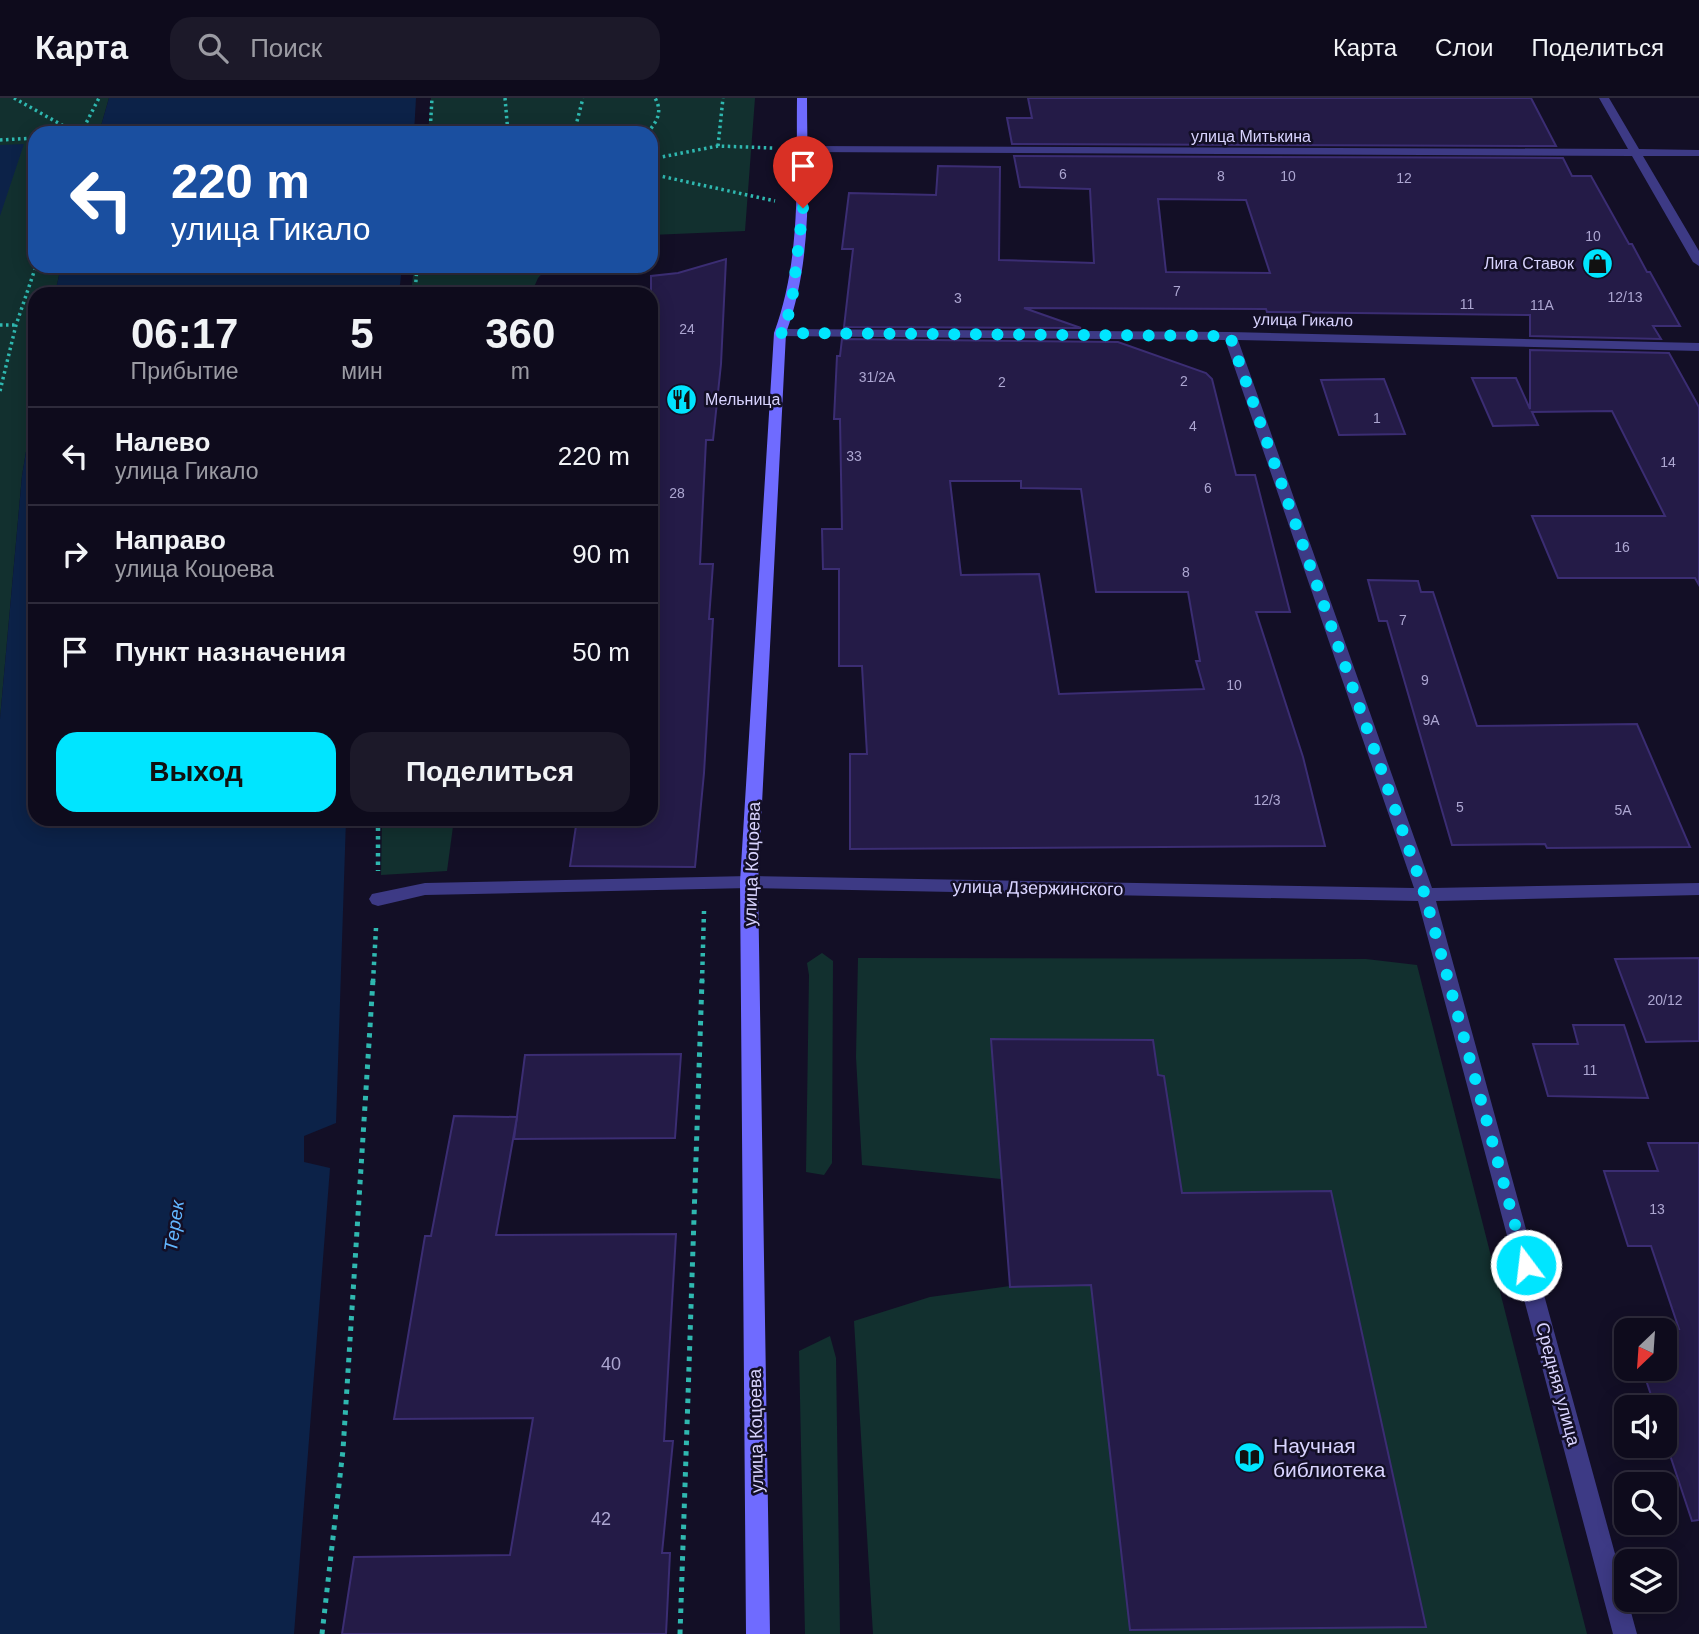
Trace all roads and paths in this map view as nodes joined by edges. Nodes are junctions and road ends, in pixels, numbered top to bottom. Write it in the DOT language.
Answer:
graph roads {
  1 [pos="14,98"];
  2 [pos="99,98"];
  3 [pos="432,98"];
  4 [pos="505,98"];
  5 [pos="583,98"];
  6 [pos="655,98"];
  7 [pos="723,98"];
  8 [pos="802,98"];
  9 [pos="1604,98"];
  10 [pos="66,126"];
  11 [pos="83,126"];
  12 [pos="430,126"];
  13 [pos="507,126"];
  14 [pos="576,126"];
  15 [pos="652,126"];
  16 [pos="28,138"];
  17 [pos="0,140"];
  18 [pos="718,146"];
  19 [pos="802,149"];
  20 [pos="1637,153"];
  21 [pos="1699,153"];
  22 [pos="658,158"];
  23 [pos="658,175"];
  24 [pos="803,208"];
  25 [pos="1699,262"];
  26 [pos="28,290"];
  27 [pos="0,325"];
  28 [pos="16,326"];
  29 [pos="780,333"];
  30 [pos="1230,336"];
  31 [pos="1699,347"];
  32 [pos="0,391"];
  33 [pos="378,826"];
  34 [pos="705,883"];
  35 [pos="750,883"];
  36 [pos="1699,889"];
  37 [pos="1425,895"];
  38 [pos="378,899"];
  39 [pos="322,1634"];
  40 [pos="680,1634"];
  41 [pos="758,1634"];
  42 [pos="1625,1634"];
  1 -- 10 [label="path"];
  2 -- 11 [label="path"];
  3 -- 12 [label="path"];
  4 -- 13 [label="path"];
  5 -- 14 [label="path"];
  6 -- 15 [label="path"];
  7 -- 18 [label="path"];
  8 -- 19 [label="street, улица Коцоева"];
  9 -- 20 [label="street"];
  16 -- 17 [label="path"];
  18 -- 19 [label="path"];
  18 -- 22 [label="path"];
  19 -- 20 [label="street, улица Митькина"];
  19 -- 24 [label="street, улица Коцоева"];
  20 -- 21 [label="street, улица Митькина"];
  20 -- 25 [label="street"];
  23 -- 24 [label="path"];
  24 -- 29 [label="street, улица Коцоева"];
  26 -- 28 [label="path"];
  27 -- 28 [label="path"];
  28 -- 32 [label="path"];
  29 -- 30 [label="street, улица Гикало"];
  29 -- 35 [label="street, улица Коцоева"];
  30 -- 31 [label="street, улица Гикало"];
  30 -- 37 [label="street, Средняя улица"];
  33 -- 38 [label="path"];
  34 -- 35 [label="street, улица Дзержинского"];
  34 -- 38 [label="street, улица Дзержинского"];
  34 -- 40 [label="path"];
  35 -- 37 [label="street, улица Дзержинского"];
  35 -- 41 [label="street, улица Коцоева"];
  36 -- 37 [label="street, улица Дзержинского"];
  37 -- 42 [label="street, Средняя улица"];
  38 -- 39 [label="path"];
}
